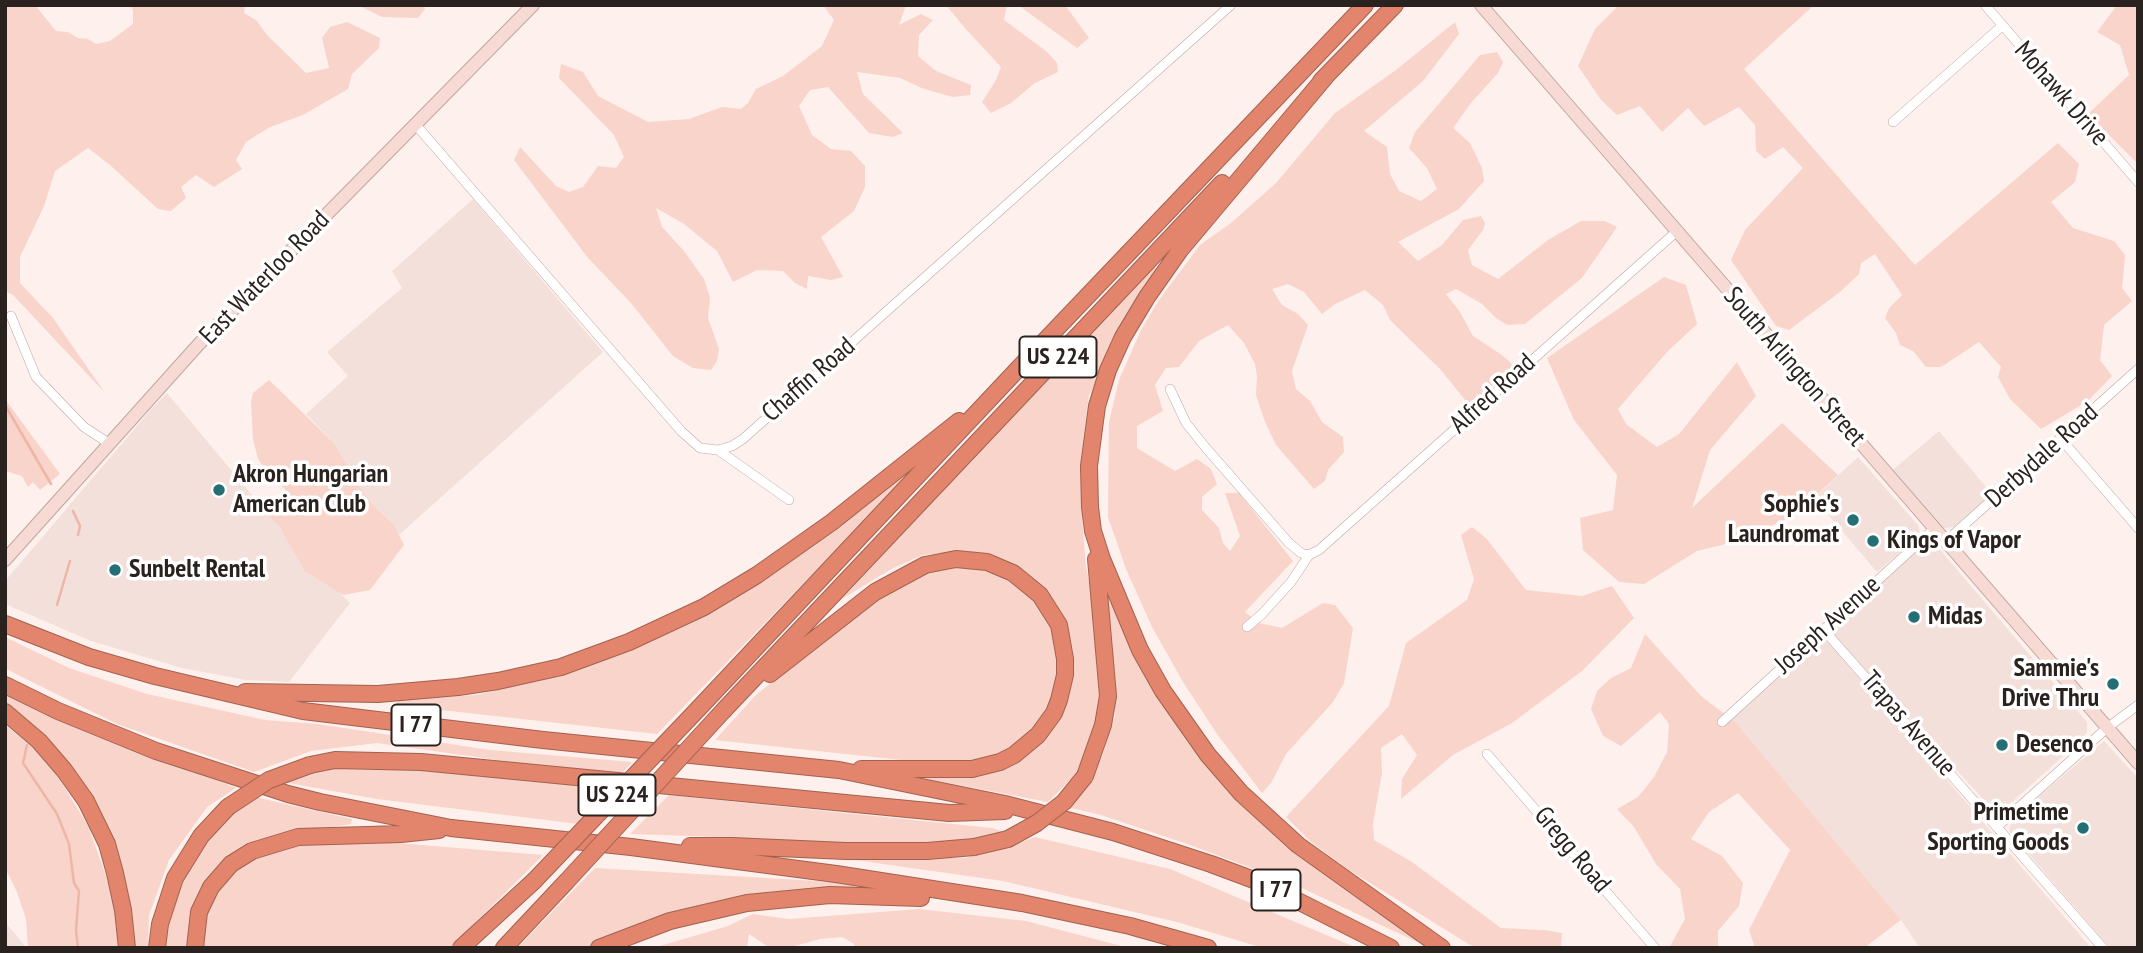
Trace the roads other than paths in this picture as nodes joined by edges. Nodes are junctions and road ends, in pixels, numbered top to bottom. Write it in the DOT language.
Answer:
graph roads {
  1 [pos="533,5"];
  2 [pos="1231,5"];
  3 [pos="1365,5"];
  4 [pos="1395,5"];
  5 [pos="1480,5"];
  6 [pos="1985,5"];
  7 [pos="2002,26"];
  8 [pos="1327,75"];
  9 [pos="1893,122"];
  10 [pos="416,125"];
  11 [pos="2138,182"];
  12 [pos="1676,232"];
  13 [pos="10,316"];
  14 [pos="2138,369"];
  15 [pos="1016,371"];
  16 [pos="1170,389"];
  17 [pos="2060,438"];
  18 [pos="110,444"];
  19 [pos="718,450"];
  20 [pos="789,500"];
  21 [pos="2138,528"];
  22 [pos="1934,529"];
  23 [pos="1093,531"];
  24 [pos="1945,542"];
  25 [pos="1309,555"];
  26 [pos="5,560"];
  27 [pos="5,624"];
  28 [pos="1247,627"];
  29 [pos="1823,629"];
  30 [pos="5,685"];
  31 [pos="221,693"];
  32 [pos="2138,705"];
  33 [pos="724,710"];
  34 [pos="5,712"];
  35 [pos="1722,722"];
  36 [pos="2107,729"];
  37 [pos="1487,754"];
  38 [pos="2138,763"];
  39 [pos="839,770"];
  40 [pos="1032,810"];
  41 [pos="1997,826"];
  42 [pos="451,828"];
  43 [pos="632,847"];
  44 [pos="534,881"];
  45 [pos="972,895"];
  46 [pos="127,948"];
  47 [pos="157,948"];
  48 [pos="195,948"];
  49 [pos="461,948"];
  50 [pos="477,948"];
  51 [pos="504,948"];
  52 [pos="599,948"];
  53 [pos="1208,948"];
  54 [pos="1391,948"];
  55 [pos="1442,948"];
  56 [pos="1656,948"];
  57 [pos="2103,948"];
  1 -- 10 [label="main road, East Waterloo Road"];
  2 -- 19 [label="street, Chaffin Road"];
  3 -- 15 [label="highway, US 224"];
  4 -- 8 [label="highway, US 224"];
  5 -- 12 [label="main road, South Arlington Street"];
  6 -- 7 [label="street, Mohawk Drive"];
  7 -- 9 [label="street"];
  7 -- 11 [label="street, Mohawk Drive"];
  8 -- 23 [label="highway"];
  8 -- 33 [label="highway, US 224"];
  10 -- 18 [label="main road, East Waterloo Road"];
  10 -- 19 [label="street"];
  12 -- 22 [label="main road, South Arlington Street"];
  12 -- 25 [label="street, Alfred Road"];
  13 -- 18 [label="street"];
  14 -- 17 [label="street, Derbydale Road"];
  15 -- 31 [label="highway"];
  15 -- 44 [label="highway, US 224, bridge"];
  16 -- 25 [label="street"];
  17 -- 21 [label="street"];
  17 -- 24 [label="street, Derbydale Road"];
  18 -- 26 [label="main road, East Waterloo Road"];
  19 -- 20 [label="street"];
  22 -- 24 [label="main road, South Arlington Street"];
  22 -- 29 [label="street, Joseph Avenue"];
  23 -- 43 [label="highway, bridge"];
  23 -- 55 [label="highway"];
  24 -- 36 [label="main road, South Arlington Street"];
  25 -- 28 [label="street, Alfred Road"];
  27 -- 31 [label="highway, I 77"];
  29 -- 35 [label="street, Joseph Avenue"];
  29 -- 41 [label="street, Trapas Avenue"];
  30 -- 42 [label="highway"];
  31 -- 39 [label="highway, I 77"];
  32 -- 36 [label="street"];
  33 -- 39 [label="highway"];
  33 -- 51 [label="highway, bridge"];
  34 -- 46 [label="highway"];
  36 -- 38 [label="main road, South Arlington Street"];
  36 -- 41 [label="street"];
  37 -- 56 [label="street, Gregg Road"];
  39 -- 40 [label="highway, I 77"];
  40 -- 47 [label="highway, bridge"];
  40 -- 54 [label="highway, I 77"];
  41 -- 57 [label="street, Trapas Avenue"];
  42 -- 43 [label="highway"];
  42 -- 48 [label="highway"];
  43 -- 45 [label="highway"];
  44 -- 49 [label="highway"];
  44 -- 50 [label="highway, US 224"];
  45 -- 52 [label="highway"];
  45 -- 53 [label="highway"];
}
